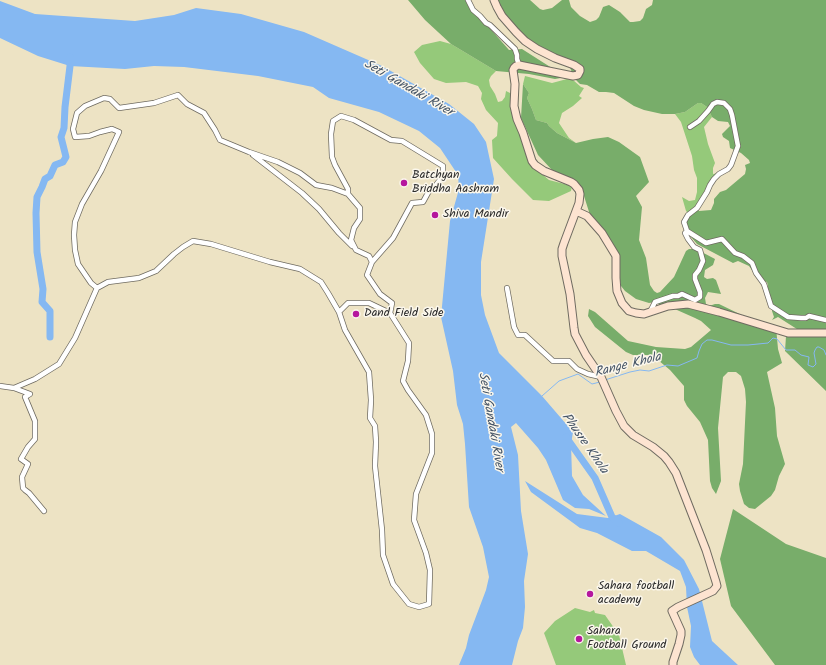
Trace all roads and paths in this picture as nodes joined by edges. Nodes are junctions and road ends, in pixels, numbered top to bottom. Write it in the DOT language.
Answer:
graph roads {
  1 [pos="468,0"];
  2 [pos="494,0"];
  3 [pos="519,65"];
  4 [pos="690,127"];
  5 [pos="249,152"];
  6 [pos="348,194"];
  7 [pos="576,211"];
  8 [pos="687,231"];
  9 [pos="356,250"];
  10 [pos="372,262"];
  11 [pos="97,288"];
  12 [pos="508,288"];
  13 [pos="339,312"];
  14 [pos="650,312"];
  15 [pos="390,313"];
  16 [pos="826,320"];
  17 [pos="826,334"];
  18 [pos="601,377"];
  19 [pos="0,386"];
  20 [pos="14,388"];
  21 [pos="44,511"];
  22 [pos="673,665"];
  1 -- 3 [label="street"];
  2 -- 3 [label="main road"];
  3 -- 7 [label="main road"];
  4 -- 8 [label="street"];
  5 -- 6 [label="street"];
  5 -- 9 [label="street"];
  5 -- 11 [label="street"];
  6 -- 9 [label="street"];
  6 -- 10 [label="street"];
  7 -- 14 [label="main road"];
  7 -- 18 [label="main road"];
  8 -- 14 [label="street"];
  8 -- 16 [label="street"];
  9 -- 10 [label="street"];
  10 -- 15 [label="street"];
  11 -- 13 [label="street"];
  11 -- 20 [label="street"];
  12 -- 18 [label="street"];
  13 -- 15 [label="street"];
  13 -- 15 [label="street"];
  14 -- 17 [label="main road"];
  18 -- 22 [label="main road"];
  19 -- 20 [label="street"];
  20 -- 21 [label="street"];
}
